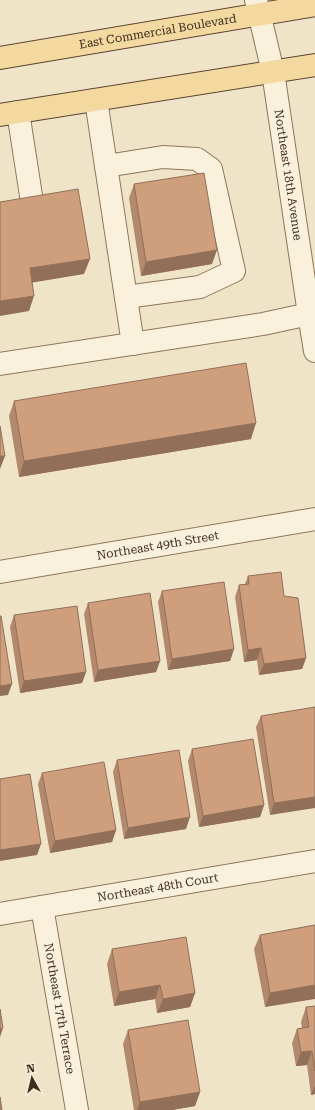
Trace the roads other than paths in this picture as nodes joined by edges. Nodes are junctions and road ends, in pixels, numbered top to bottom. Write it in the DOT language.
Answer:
graph roads {
  1 [pos="315,5"];
  2 [pos="258,7"];
  3 [pos="0,58"];
  4 [pos="315,65"];
  5 [pos="273,72"];
  6 [pos="96,100"];
  7 [pos="9,114"];
  8 [pos="106,166"];
  9 [pos="32,202"];
  10 [pos="126,297"];
  11 [pos="308,314"];
  12 [pos="133,344"];
  13 [pos="315,351"];
  14 [pos="0,364"];
  15 [pos="315,519"];
  16 [pos="0,572"];
  17 [pos="315,861"];
  18 [pos="42,907"];
  19 [pos="0,914"];
  20 [pos="76,1110"];
  1 -- 2 [label="main road, East Commercial Boulevard"];
  2 -- 3 [label="main road, East Commercial Boulevard"];
  2 -- 5 [label="street, Northeast 18th Avenue"];
  4 -- 5 [label="main road"];
  5 -- 6 [label="main road"];
  5 -- 11 [label="street, Northeast 18th Avenue"];
  6 -- 7 [label="main road"];
  6 -- 8 [label="street"];
  7 -- 9 [label="street"];
  8 -- 10 [label="street"];
  8 -- 10 [label="street"];
  10 -- 12 [label="street"];
  11 -- 12 [label="street"];
  11 -- 13 [label="street, Northeast 18th Avenue"];
  12 -- 14 [label="street"];
  15 -- 16 [label="street, Northeast 49th Street"];
  17 -- 18 [label="street, Northeast 48th Court"];
  18 -- 19 [label="street, Northeast 48th Court"];
  18 -- 20 [label="street, Northeast 17th Terrace"];
}
